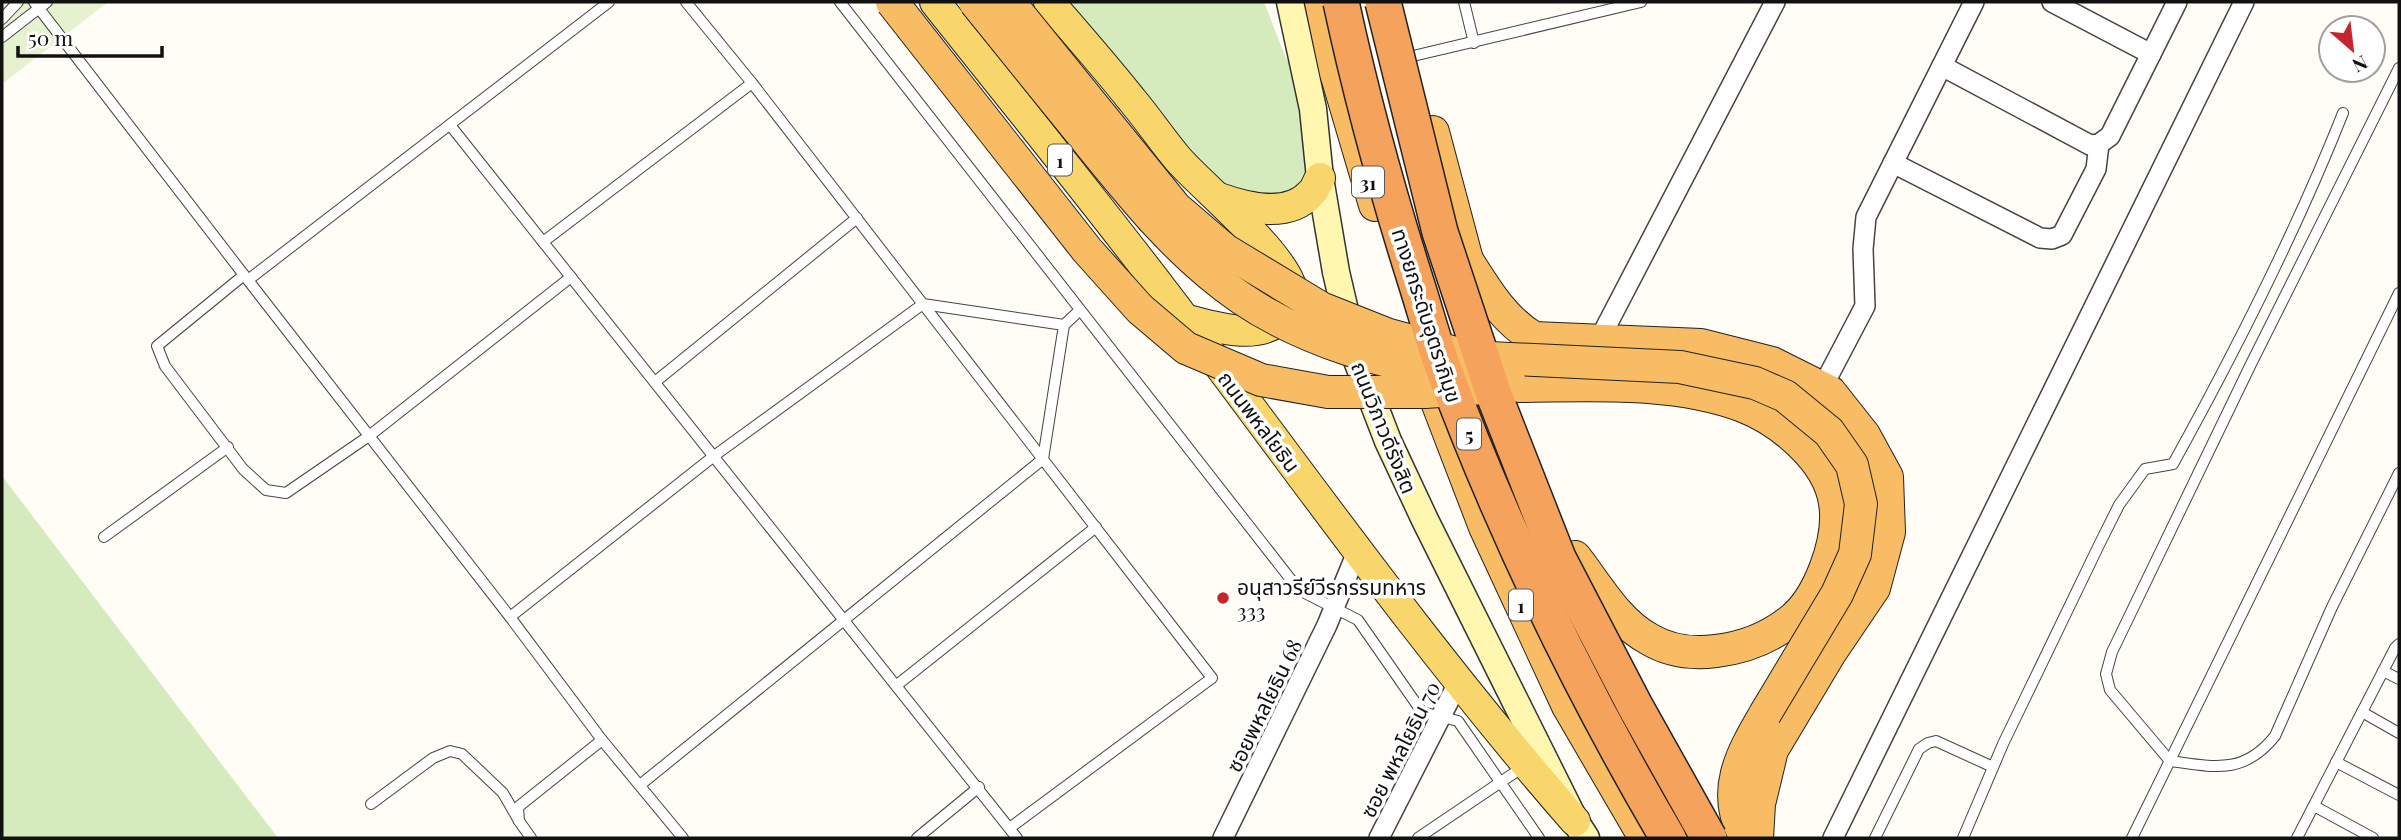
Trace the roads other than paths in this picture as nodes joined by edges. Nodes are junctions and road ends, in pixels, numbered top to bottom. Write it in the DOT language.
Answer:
graph roads {
  1 [pos="18,2"];
  2 [pos="609,2"];
  3 [pos="686,2"];
  4 [pos="840,2"];
  5 [pos="892,2"];
  6 [pos="935,2"];
  7 [pos="975,2"];
  8 [pos="1009,2"];
  9 [pos="1049,2"];
  10 [pos="1290,2"];
  11 [pos="1321,2"];
  12 [pos="1341,2"];
  13 [pos="1383,2"];
  14 [pos="1401,2"];
  15 [pos="1464,2"];
  16 [pos="1641,2"];
  17 [pos="1775,2"];
  18 [pos="1974,2"];
  19 [pos="2052,2"];
  20 [pos="2177,2"];
  21 [pos="2244,2"];
  22 [pos="40,4"];
  23 [pos="2,19"];
  24 [pos="2,37"];
  25 [pos="1474,43"];
  26 [pos="2151,54"];
  27 [pos="1413,57"];
  28 [pos="1942,66"];
  29 [pos="2399,68"];
  30 [pos="752,83"];
  31 [pos="2343,113"];
  32 [pos="450,125"];
  33 [pos="2099,144"];
  34 [pos="1893,163"];
  35 [pos="1320,178"];
  36 [pos="1213,195"];
  37 [pos="857,218"];
  38 [pos="543,242"];
  39 [pos="1465,257"];
  40 [pos="571,277"];
  41 [pos="246,278"];
  42 [pos="2399,293"];
  43 [pos="923,304"];
  44 [pos="1079,311"];
  45 [pos="1184,319"];
  46 [pos="1064,325"];
  47 [pos="1598,341"];
  48 [pos="1422,361"];
  49 [pos="655,382"];
  50 [pos="1512,386"];
  51 [pos="1822,388"];
  52 [pos="369,436"];
  53 [pos="228,447"];
  54 [pos="714,456"];
  55 [pos="1043,459"];
  56 [pos="2399,473"];
  57 [pos="1096,527"];
  58 [pos="104,537"];
  59 [pos="1357,552"];
  60 [pos="1575,557"];
  61 [pos="1335,607"];
  62 [pos="510,617"];
  63 [pos="844,619"];
  64 [pos="2399,644"];
  65 [pos="2383,671"];
  66 [pos="2399,679"];
  67 [pos="1459,681"];
  68 [pos="897,685"];
  69 [pos="2362,712"];
  70 [pos="1441,717"];
  71 [pos="2399,733"];
  72 [pos="602,740"];
  73 [pos="2170,761"];
  74 [pos="2336,762"];
  75 [pos="1526,765"];
  76 [pos="1993,768"];
  77 [pos="1500,782"];
  78 [pos="640,785"];
  79 [pos="979,787"];
  80 [pos="2399,795"];
  81 [pos="371,804"];
  82 [pos="2314,806"];
  83 [pos="519,821"];
  84 [pos="1011,827"];
  85 [pos="1581,830"];
  86 [pos="531,838"];
  87 [pos="683,838"];
  88 [pos="917,838"];
  89 [pos="1017,838"];
  90 [pos="1223,838"];
  91 [pos="1379,838"];
  92 [pos="1418,838"];
  93 [pos="1539,838"];
  94 [pos="1645,838"];
  95 [pos="1668,838"];
  96 [pos="1709,838"];
  97 [pos="1717,838"];
  98 [pos="1745,838"];
  99 [pos="1758,838"];
  100 [pos="1833,838"];
  101 [pos="1875,838"];
  102 [pos="1963,838"];
  103 [pos="2132,838"];
  104 [pos="2297,838"];
  105 [pos="2373,838"];
  1 -- 23 [label="lane"];
  2 -- 32 [label="lane"];
  3 -- 30 [label="lane"];
  4 -- 44 [label="lane"];
  5 -- 50 [label="highway, bridge"];
  6 -- 45 [label="main road, ถนนพหลโยธิน / 1"];
  7 -- 50 [label="highway, bridge"];
  8 -- 98 [label="highway, bridge"];
  9 -- 36 [label="main road"];
  10 -- 35 [label="main road, ถนนวิภาวดีรังสิต / 31"];
  11 -- 48 [label="highway, 31"];
  12 -- 95 [label="highway, ทางยกระดับอุตราภิมุข / 5, bridge"];
  13 -- 96 [label="highway, ทางยกระดับอุตราภิมุข / 5, bridge"];
  14 -- 27 [label="highway"];
  15 -- 25 [label="lane"];
  16 -- 25 [label="lane"];
  17 -- 47 [label="street"];
  18 -- 28 [label="street"];
  19 -- 26 [label="street"];
  20 -- 26 [label="street"];
  21 -- 100 [label="street"];
  22 -- 24 [label="lane"];
  22 -- 41 [label="lane"];
  25 -- 27 [label="lane"];
  26 -- 33 [label="street"];
  27 -- 39 [label="highway"];
  28 -- 33 [label="street"];
  28 -- 34 [label="street"];
  29 -- 73 [label="lane"];
  30 -- 37 [label="lane"];
  30 -- 38 [label="lane"];
  31 -- 76 [label="lane"];
  32 -- 38 [label="lane"];
  32 -- 41 [label="lane"];
  33 -- 34 [label="street"];
  34 -- 51 [label="street"];
  35 -- 36 [label="main road"];
  35 -- 85 [label="main road, ถนนวิภาวดีรังสิต / 31"];
  36 -- 45 [label="main road"];
  37 -- 43 [label="lane"];
  37 -- 49 [label="lane"];
  38 -- 40 [label="lane"];
  39 -- 47 [label="highway"];
  39 -- 60 [label="highway"];
  40 -- 49 [label="lane"];
  40 -- 52 [label="lane"];
  41 -- 52 [label="lane"];
  41 -- 53 [label="lane"];
  42 -- 73 [label="lane"];
  43 -- 46 [label="lane"];
  43 -- 54 [label="lane"];
  43 -- 55 [label="lane"];
  44 -- 46 [label="lane"];
  44 -- 61 [label="lane"];
  45 -- 59 [label="main road, ถนนพหลโยธิน / 1"];
  46 -- 55 [label="lane"];
  47 -- 51 [label="highway"];
  48 -- 94 [label="highway, 1"];
  49 -- 54 [label="lane"];
  50 -- 60 [label="highway"];
  51 -- 99 [label="highway"];
  52 -- 53 [label="lane"];
  52 -- 62 [label="lane"];
  53 -- 58 [label="lane"];
  54 -- 62 [label="lane"];
  54 -- 63 [label="lane"];
  55 -- 57 [label="lane"];
  55 -- 63 [label="lane"];
  56 -- 73 [label="lane"];
  57 -- 68 [label="lane"];
  57 -- 84 [label="lane"];
  59 -- 61 [label="street, ซอยพหลโยธิน 68"];
  59 -- 67 [label="main road, ถนนพหลโยธิน / 1"];
  60 -- 97 [label="highway"];
  61 -- 70 [label="lane"];
  61 -- 90 [label="street, ซอยพหลโยธิน 68"];
  62 -- 72 [label="lane"];
  63 -- 68 [label="lane"];
  63 -- 78 [label="lane"];
  64 -- 65 [label="lane"];
  65 -- 66 [label="lane"];
  65 -- 69 [label="lane"];
  67 -- 70 [label="street, ซอย พหลโยธิน 70"];
  67 -- 75 [label="main road, ถนนพหลโยธิน / 1"];
  68 -- 79 [label="lane"];
  69 -- 71 [label="lane"];
  69 -- 74 [label="lane"];
  70 -- 77 [label="lane"];
  70 -- 91 [label="street, ซอย พหลโยธิน 70"];
  72 -- 78 [label="lane"];
  72 -- 83 [label="lane"];
  73 -- 103 [label="lane"];
  74 -- 80 [label="lane"];
  74 -- 82 [label="lane"];
  75 -- 77 [label="lane"];
  75 -- 85 [label="main road, ถนนพหลโยธิน / 1"];
  76 -- 101 [label="lane"];
  76 -- 102 [label="lane"];
  77 -- 92 [label="lane"];
  77 -- 93 [label="lane"];
  78 -- 87 [label="lane"];
  79 -- 84 [label="lane"];
  79 -- 88 [label="lane"];
  81 -- 83 [label="lane"];
  82 -- 104 [label="lane"];
  82 -- 105 [label="lane"];
  83 -- 86 [label="lane"];
  84 -- 89 [label="lane"];
}
